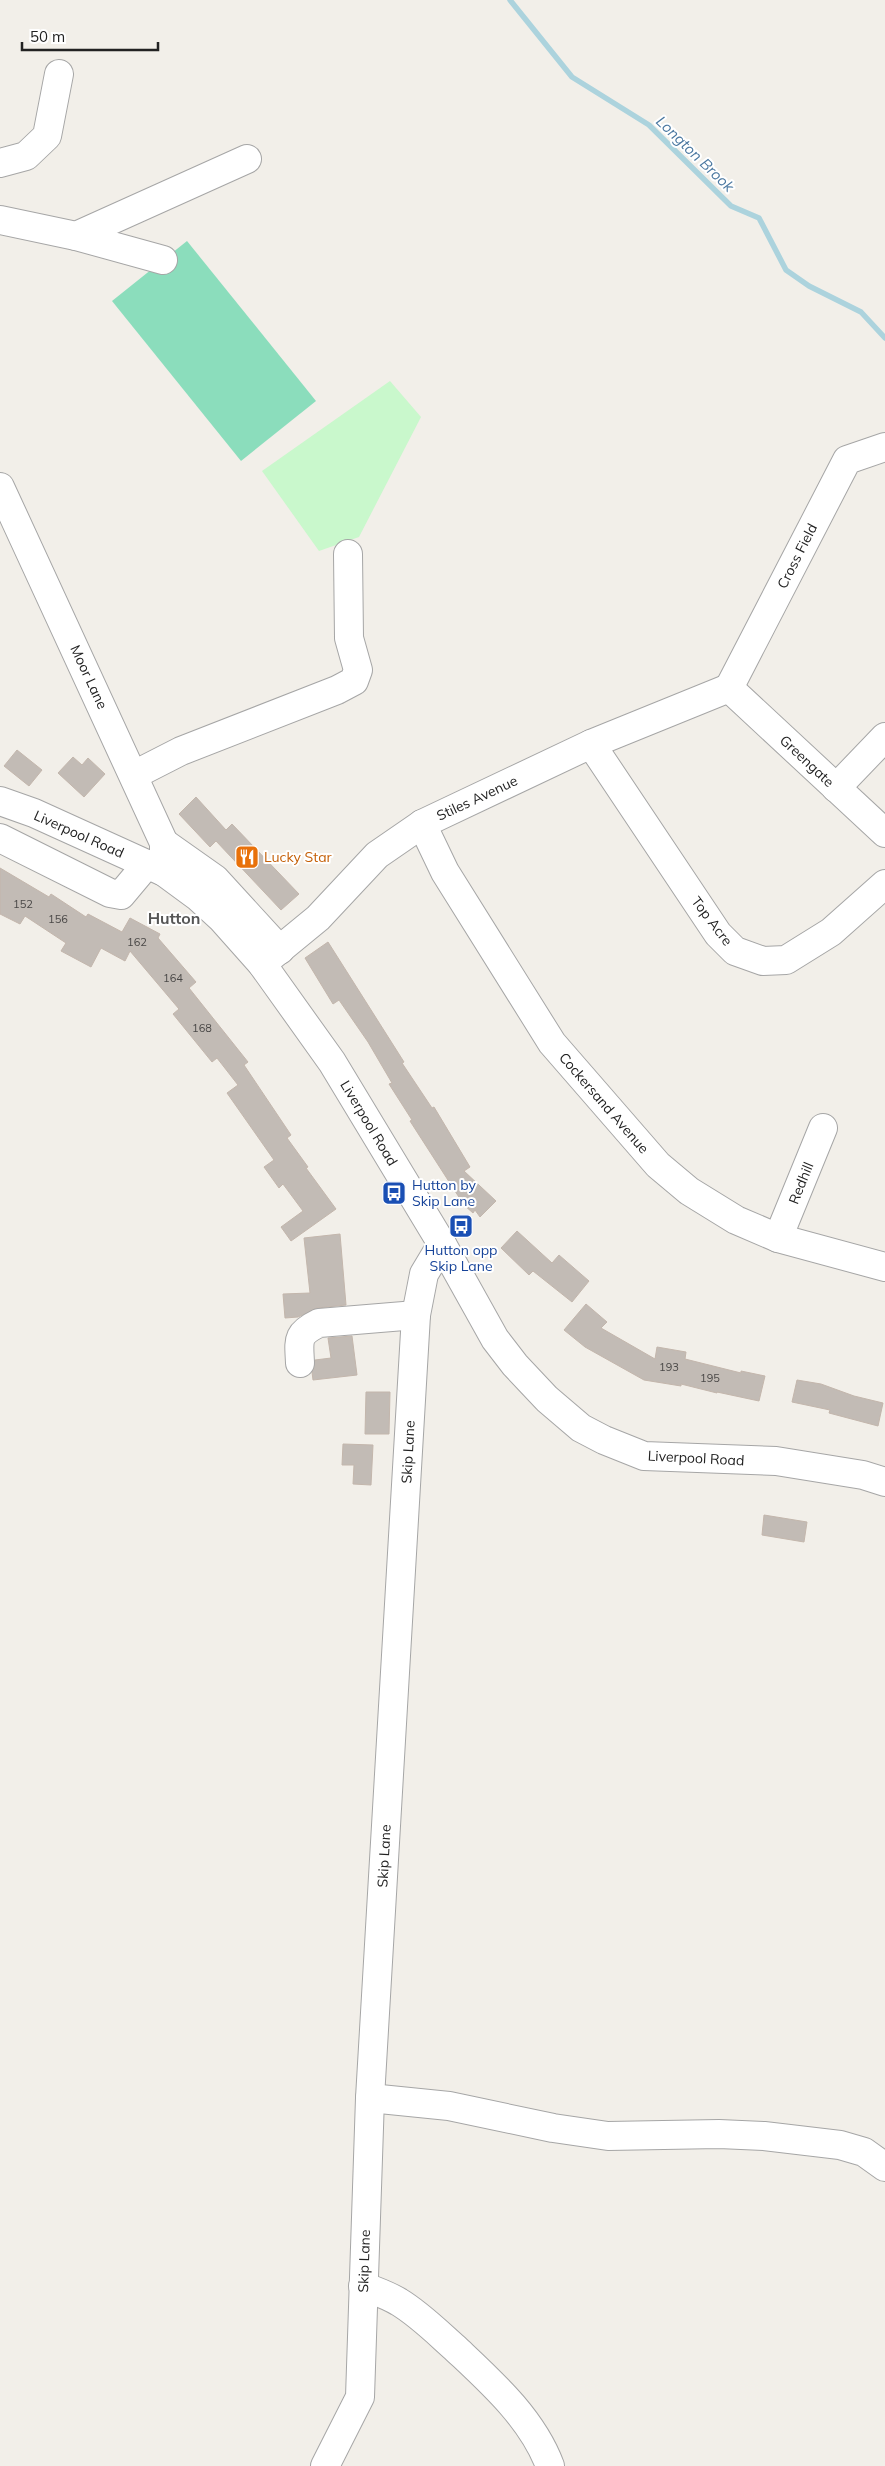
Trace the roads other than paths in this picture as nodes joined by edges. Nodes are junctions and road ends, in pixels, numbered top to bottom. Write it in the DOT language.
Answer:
graph roads {
  1 [pos="59,74"];
  2 [pos="247,159"];
  3 [pos="0,163"];
  4 [pos="0,220"];
  5 [pos="76,236"];
  6 [pos="163,260"];
  7 [pos="885,446"];
  8 [pos="0,487"];
  9 [pos="348,554"];
  10 [pos="728,688"];
  11 [pos="885,738"];
  12 [pos="591,744"];
  13 [pos="134,774"];
  14 [pos="836,788"];
  15 [pos="0,801"];
  16 [pos="150,810"];
  17 [pos="422,824"];
  18 [pos="885,833"];
  19 [pos="0,838"];
  20 [pos="164,843"];
  21 [pos="148,864"];
  22 [pos="885,884"];
  23 [pos="271,957"];
  24 [pos="823,1128"];
  25 [pos="778,1238"];
  26 [pos="442,1244"];
  27 [pos="885,1267"];
  28 [pos="416,1315"];
  29 [pos="300,1363"];
  30 [pos="885,1482"];
  31 [pos="370,2098"];
  32 [pos="885,2167"];
  33 [pos="363,2286"];
  34 [pos="325,2466"];
  35 [pos="550,2466"];
  1 -- 3 [label="street"];
  2 -- 5 [label="street"];
  4 -- 5 [label="street"];
  5 -- 6 [label="street"];
  7 -- 10 [label="street, Cross Field"];
  8 -- 13 [label="street, Moor Lane"];
  9 -- 13 [label="street"];
  10 -- 12 [label="street, Stiles Avenue"];
  10 -- 14 [label="street, Greengate"];
  11 -- 14 [label="street"];
  12 -- 17 [label="street, Stiles Avenue"];
  12 -- 22 [label="street, Top Acre"];
  13 -- 16 [label="street, Moor Lane"];
  14 -- 18 [label="street, Greengate"];
  15 -- 21 [label="street, Liverpool Road"];
  16 -- 20 [label="street, Moor Lane"];
  16 -- 21 [label="street"];
  17 -- 23 [label="street, Stiles Avenue"];
  17 -- 25 [label="street, Cockersand Avenue"];
  19 -- 21 [label="street"];
  20 -- 21 [label="street, Moor Lane"];
  20 -- 23 [label="street"];
  21 -- 23 [label="street, Liverpool Road"];
  23 -- 26 [label="street, Liverpool Road"];
  24 -- 25 [label="street, Redhill"];
  25 -- 27 [label="street, Cockersand Avenue"];
  26 -- 28 [label="street, Skip Lane"];
  26 -- 30 [label="street, Liverpool Road"];
  28 -- 29 [label="street"];
  28 -- 31 [label="street, Skip Lane"];
  31 -- 32 [label="street"];
  31 -- 33 [label="street, Skip Lane"];
  33 -- 34 [label="street, Skip Lane"];
  33 -- 35 [label="street"];
}
